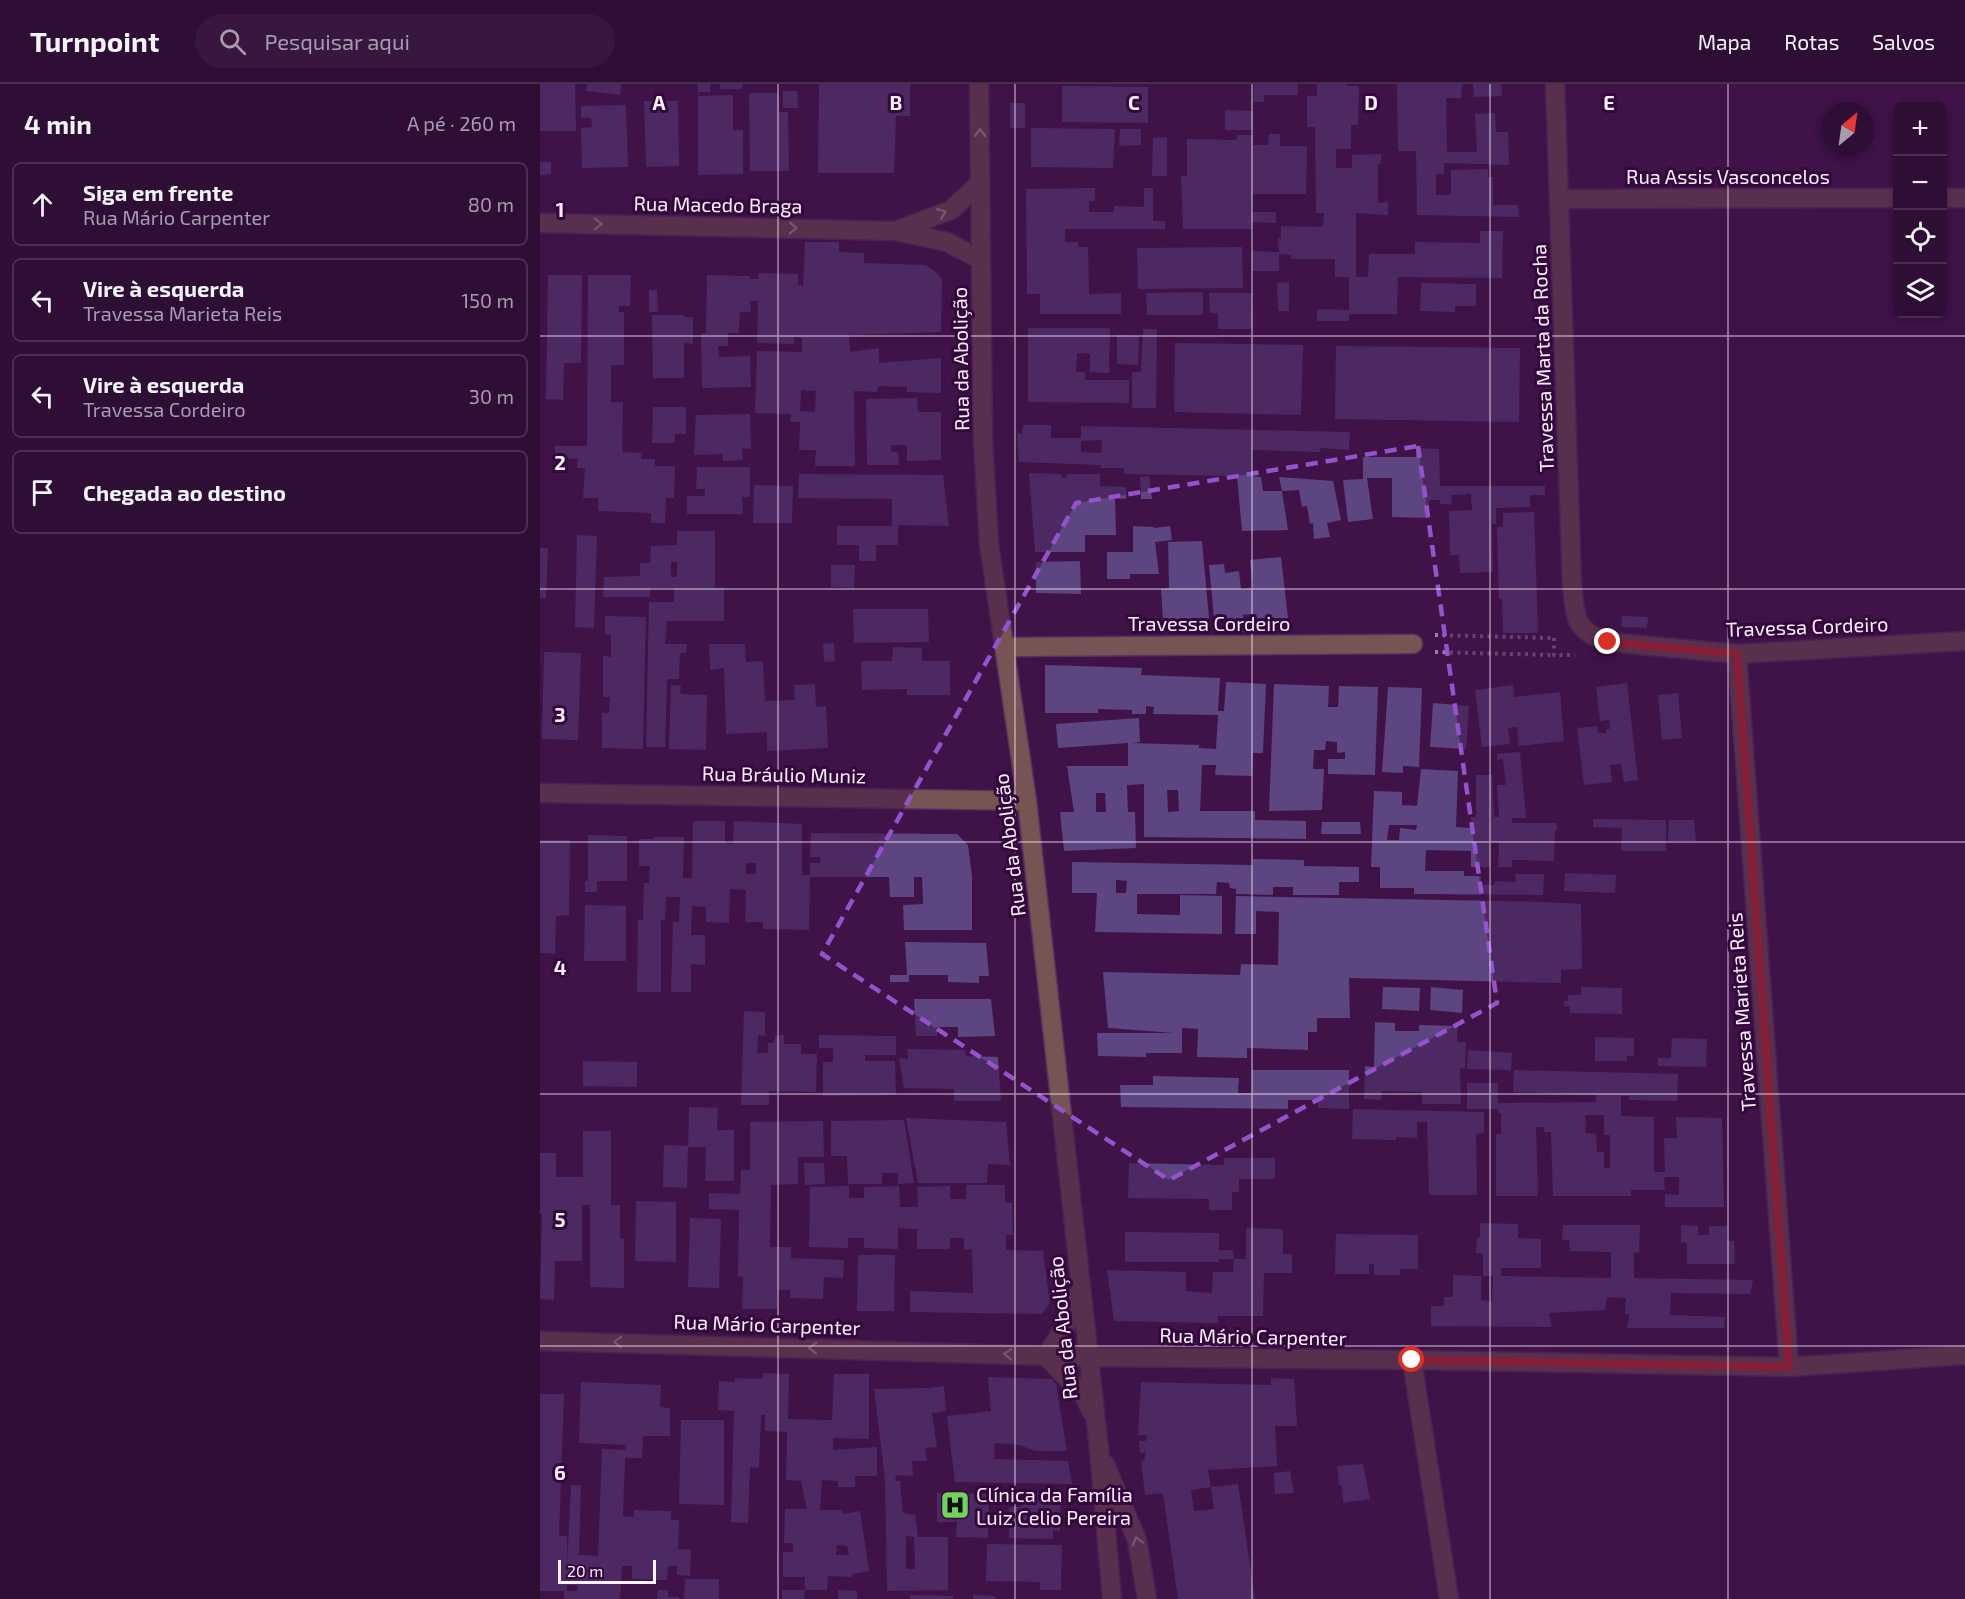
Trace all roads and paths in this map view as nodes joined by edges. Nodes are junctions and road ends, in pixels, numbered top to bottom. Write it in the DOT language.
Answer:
graph roads {
  1 [pos="980,84"];
  2 [pos="1555,84"];
  3 [pos="980,183"];
  4 [pos="1893,198"];
  5 [pos="1947,198"];
  6 [pos="1965,198"];
  7 [pos="1559,200"];
  8 [pos="540,223"];
  9 [pos="895,231"];
  10 [pos="981,260"];
  11 [pos="1582,629"];
  12 [pos="1554,638"];
  13 [pos="1965,640"];
  14 [pos="1420,643"];
  15 [pos="1005,647"];
  16 [pos="1737,654"];
  17 [pos="1554,655"];
  18 [pos="540,793"];
  19 [pos="1027,801"];
  20 [pos="1080,1284"];
  21 [pos="540,1341"];
  22 [pos="1965,1355"];
  23 [pos="1046,1356"];
  24 [pos="1087,1357"];
  25 [pos="1412,1360"];
  26 [pos="1789,1367"];
  27 [pos="1095,1417"];
  28 [pos="1099,1449"];
  29 [pos="1112,1599"];
  30 [pos="1147,1599"];
  31 [pos="1449,1599"];
  3 -- 1 [label="street, Rua da Abolição, one-way"];
  2 -- 7 [label="street, Travessa Marta da Rocha"];
  9 -- 3 [label="street, Rua Macedo Braga, one-way"];
  3 -- 10 [label="street, Rua da Abolição"];
  4 -- 7 [label="street, Rua Assis Vasconcelos"];
  5 -- 6 [label="street"];
  7 -- 11 [label="street, Travessa Marta da Rocha"];
  8 -- 9 [label="street, Rua Macedo Braga, one-way"];
  9 -- 10 [label="street, Rua Macedo Braga"];
  10 -- 15 [label="street, Rua da Abolição"];
  11 -- 16 [label="street, Travessa Cordeiro"];
  12 -- 14 [label="path"];
  13 -- 16 [label="street, Travessa Cordeiro"];
  14 -- 15 [label="street, Travessa Cordeiro"];
  14 -- 17 [label="path"];
  15 -- 19 [label="street, Rua da Abolição"];
  16 -- 26 [label="street, Travessa Marieta Reis"];
  18 -- 19 [label="street, Rua Bráulio Muniz"];
  19 -- 20 [label="street, Rua da Abolição"];
  20 -- 23 [label="street"];
  20 -- 24 [label="street, Rua da Abolição"];
  23 -- 21 [label="street, Rua Mário Carpenter, one-way"];
  22 -- 26 [label="street, Rua Mário Carpenter"];
  23 -- 24 [label="street, Rua Mário Carpenter"];
  23 -- 27 [label="street"];
  24 -- 25 [label="street, Rua Mário Carpenter"];
  24 -- 27 [label="street, Rua da Abolição"];
  25 -- 26 [label="street, Rua Mário Carpenter"];
  25 -- 31 [label="street"];
  27 -- 28 [label="street, Rua da Abolição"];
  28 -- 29 [label="street, Rua da Abolição"];
  30 -- 28 [label="street, one-way"];
}
